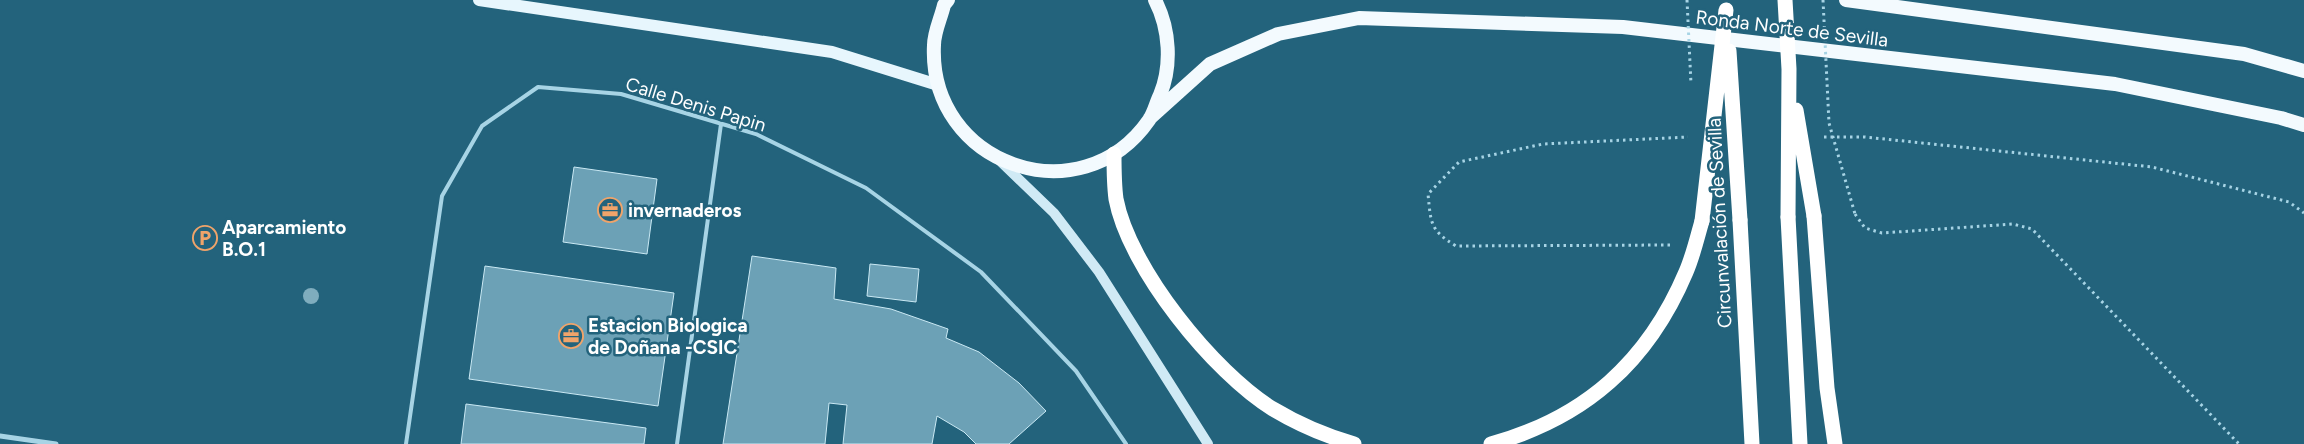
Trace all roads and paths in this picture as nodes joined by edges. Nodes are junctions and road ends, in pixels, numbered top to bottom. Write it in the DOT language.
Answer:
graph roads {
  1 [pos="479,0"];
  2 [pos="948,0"];
  3 [pos="1155,0"];
  4 [pos="1785,0"];
  5 [pos="1823,0"];
  6 [pos="1846,0"];
  7 [pos="1726,5"];
  8 [pos="1789,69"];
  9 [pos="2304,71"];
  10 [pos="938,85"];
  11 [pos="1150,118"];
  12 [pos="721,124"];
  13 [pos="2304,125"];
  14 [pos="1114,154"];
  15 [pos="1000,160"];
  16 [pos="0,436"];
  17 [pos="56,444"];
  18 [pos="406,444"];
  19 [pos="676,444"];
  20 [pos="1126,444"];
  21 [pos="1208,444"];
  22 [pos="1354,444"];
  23 [pos="1491,444"];
  24 [pos="1752,444"];
  25 [pos="1800,444"];
  26 [pos="1835,444"];
  27 [pos="2239,444"];
  1 -- 10 [label="main road"];
  2 -- 10 [label="highway, Ronda Norte de Sevilla"];
  3 -- 11 [label="highway, Ronda Norte de Sevilla"];
  4 -- 8 [label="highway, bridge"];
  5 -- 27 [label="path, bridge"];
  6 -- 9 [label="highway, Ronda Norte de Sevilla"];
  7 -- 23 [label="highway, bridge"];
  7 -- 24 [label="highway, Circunvalación de Sevilla, bridge"];
  8 -- 25 [label="highway, bridge"];
  8 -- 26 [label="highway, bridge"];
  10 -- 15 [label="highway, Ronda Norte de Sevilla"];
  11 -- 13 [label="highway, Ronda Norte de Sevilla"];
  11 -- 14 [label="highway, Ronda Norte de Sevilla"];
  12 -- 18 [label="lane, Calle Denis Papin"];
  12 -- 19 [label="lane"];
  12 -- 20 [label="lane, Calle Denis Papin"];
  14 -- 15 [label="highway, Ronda Norte de Sevilla"];
  14 -- 22 [label="highway"];
  15 -- 21 [label="main road"];
  16 -- 17 [label="street"];
}
